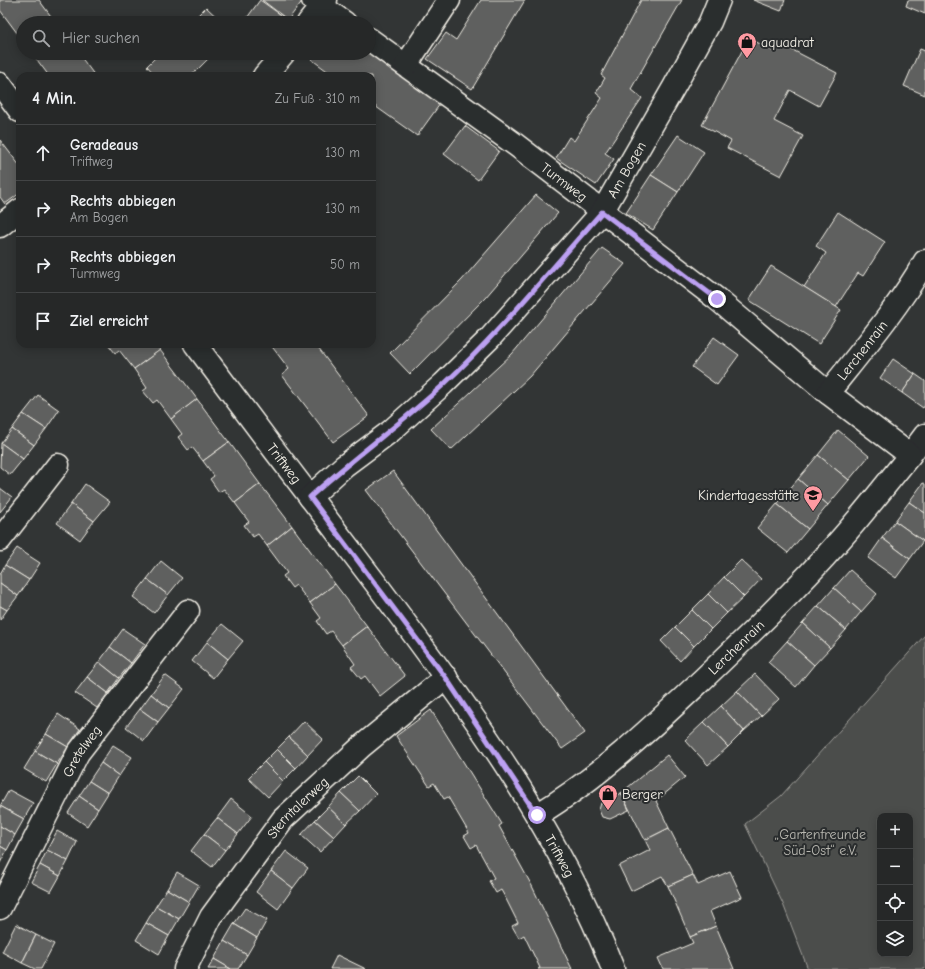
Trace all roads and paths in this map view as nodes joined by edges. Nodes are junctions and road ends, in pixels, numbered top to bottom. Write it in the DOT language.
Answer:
graph roads {
  1 [pos="449,0"];
  2 [pos="719,0"];
  3 [pos="317,7"];
  4 [pos="333,16"];
  5 [pos="376,44"];
  6 [pos="278,60"];
  7 [pos="406,65"];
  8 [pos="267,72"];
  9 [pos="0,84"];
  10 [pos="16,106"];
  11 [pos="602,212"];
  12 [pos="16,213"];
  13 [pos="0,226"];
  14 [pos="925,261"];
  15 [pos="198,348"];
  16 [pos="828,393"];
  17 [pos="925,435"];
  18 [pos="910,454"];
  19 [pos="58,465"];
  20 [pos="310,497"];
  21 [pos="0,540"];
  22 [pos="188,611"];
  23 [pos="446,678"];
  24 [pos="537,815"];
  25 [pos="0,908"];
  26 [pos="185,969"];
  27 [pos="613,969"];
  1 -- 7 [label="street"];
  2 -- 11 [label="street, Am Bogen"];
  3 -- 4 [label="street"];
  5 -- 7 [label="street, Turmweg"];
  6 -- 8 [label="street"];
  7 -- 11 [label="street, Turmweg"];
  9 -- 10 [label="street"];
  11 -- 16 [label="street, Turmweg"];
  11 -- 20 [label="street, Am Bogen"];
  12 -- 13 [label="street"];
  14 -- 16 [label="street, Lerchenrain"];
  15 -- 20 [label="street, Triftweg"];
  16 -- 18 [label="street, Lerchenrain"];
  17 -- 18 [label="street, Lerchenrain"];
  18 -- 24 [label="street, Lerchenrain"];
  19 -- 21 [label="street"];
  20 -- 23 [label="street, Triftweg"];
  22 -- 25 [label="street, Gretelweg"];
  23 -- 24 [label="street, Triftweg"];
  23 -- 26 [label="street, Sterntalerweg"];
  24 -- 27 [label="street, Triftweg"];
}
